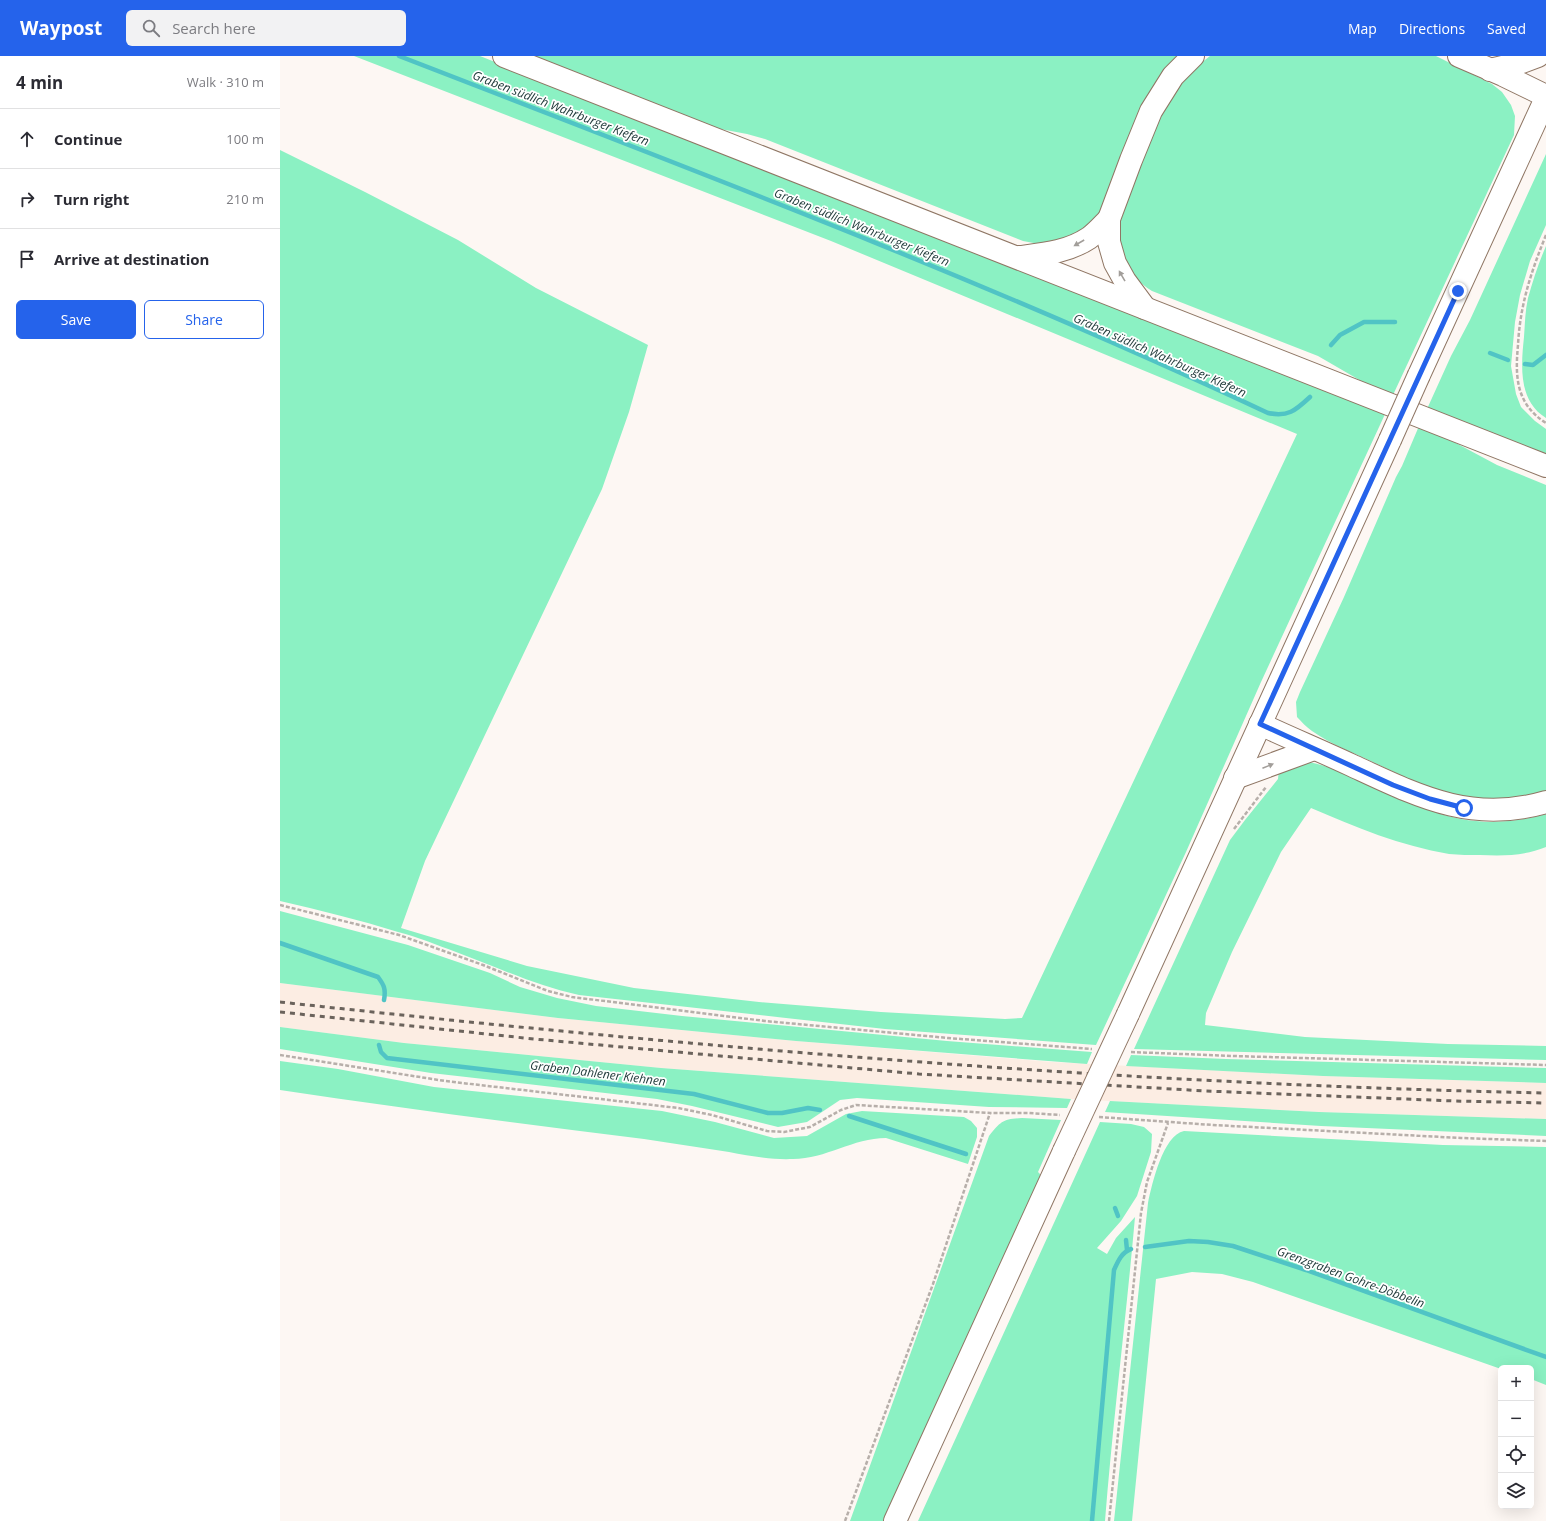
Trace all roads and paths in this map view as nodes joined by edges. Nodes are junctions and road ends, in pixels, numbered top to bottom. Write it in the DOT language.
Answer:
graph roads {
  1 [pos="504,56"];
  2 [pos="1193,56"];
  3 [pos="1459,56"];
  4 [pos="1538,56"];
  5 [pos="1490,70"];
  6 [pos="1546,97"];
  7 [pos="1109,219"];
  8 [pos="1546,235"];
  9 [pos="1017,258"];
  10 [pos="1145,308"];
  11 [pos="1546,423"];
  12 [pos="1546,466"];
  13 [pos="1260,724"];
  14 [pos="1314,749"];
  15 [pos="1235,778"];
  16 [pos="1546,802"];
  17 [pos="280,905"];
  18 [pos="1096,1049"];
  19 [pos="1127,1051"];
  20 [pos="280,1054"];
  21 [pos="1546,1065"];
  22 [pos="990,1113"];
  23 [pos="1067,1115"];
  24 [pos="1097,1117"];
  25 [pos="1168,1123"];
  26 [pos="1546,1141"];
  27 [pos="845,1521"];
  28 [pos="895,1521"];
  29 [pos="1110,1521"];
  1 -- 9 [label="main road"];
  2 -- 7 [label="main road"];
  3 -- 5 [label="main road"];
  4 -- 5 [label="main road"];
  5 -- 6 [label="main road"];
  6 -- 13 [label="main road, bridge"];
  7 -- 9 [label="main road, one-way"];
  10 -- 7 [label="main road, one-way"];
  8 -- 11 [label="path"];
  9 -- 10 [label="main road"];
  10 -- 12 [label="main road"];
  13 -- 14 [label="main road"];
  13 -- 15 [label="main road"];
  15 -- 14 [label="main road, one-way"];
  14 -- 16 [label="main road"];
  15 -- 28 [label="main road, bridge"];
  17 -- 18 [label="path"];
  19 -- 21 [label="path"];
  20 -- 22 [label="path"];
  22 -- 23 [label="path"];
  22 -- 27 [label="path"];
  24 -- 25 [label="path"];
  25 -- 26 [label="path"];
  25 -- 29 [label="path"];
}
